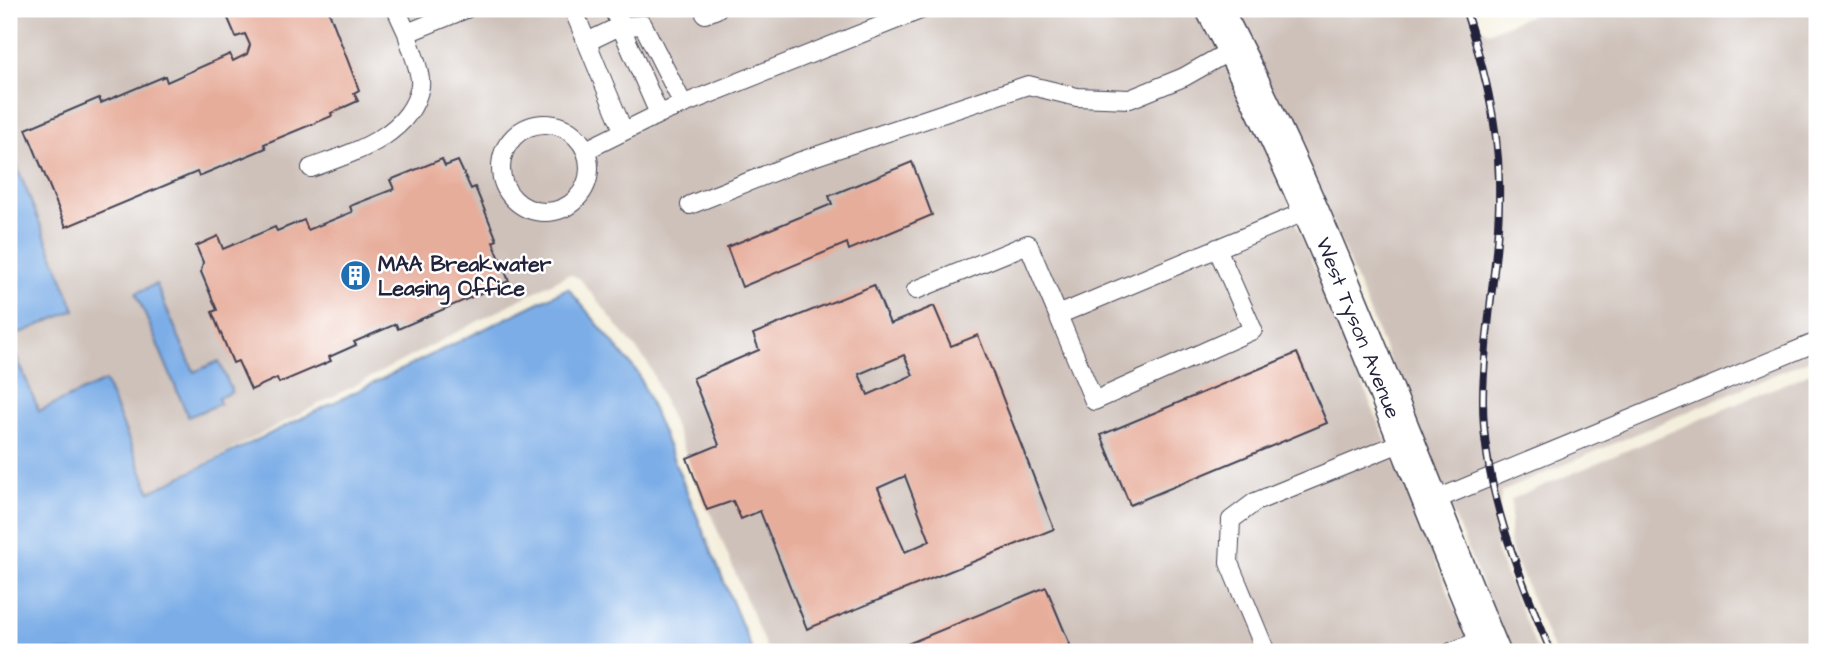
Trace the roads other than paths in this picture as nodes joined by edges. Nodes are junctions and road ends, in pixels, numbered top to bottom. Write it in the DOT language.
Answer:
graph roads {
  1 [pos="396,9"];
  2 [pos="466,9"];
  3 [pos="573,9"];
  4 [pos="923,9"];
  5 [pos="1214,9"];
  6 [pos="616,17"];
  7 [pos="407,33"];
  8 [pos="587,42"];
  9 [pos="1235,48"];
  10 [pos="683,104"];
  11 [pos="659,114"];
  12 [pos="623,130"];
  13 [pos="586,150"];
  14 [pos="312,168"];
  15 [pos="690,205"];
  16 [pos="1309,210"];
  17 [pos="1217,248"];
  18 [pos="916,290"];
  19 [pos="1058,314"];
  20 [pos="1817,342"];
  21 [pos="1405,441"];
  22 [pos="1430,502"];
  23 [pos="1489,645"];
  24 [pos="1266,652"];
  25 [pos="1451,652"];
  1 -- 7 [label="lane"];
  2 -- 7 [label="lane"];
  3 -- 8 [label="lane"];
  4 -- 10 [label="lane"];
  5 -- 9 [label="street, West Tyson Avenue"];
  6 -- 8 [label="lane"];
  6 -- 10 [label="lane"];
  6 -- 11 [label="lane"];
  7 -- 14 [label="lane"];
  8 -- 12 [label="lane"];
  9 -- 15 [label="lane"];
  9 -- 16 [label="street, West Tyson Avenue"];
  10 -- 11 [label="lane"];
  11 -- 12 [label="lane"];
  12 -- 13 [label="lane"];
  13 -- 13 [label="lane"];
  16 -- 17 [label="lane"];
  16 -- 21 [label="street, West Tyson Avenue"];
  17 -- 19 [label="lane"];
  17 -- 19 [label="lane"];
  18 -- 19 [label="lane"];
  20 -- 22 [label="lane"];
  21 -- 22 [label="street, West Tyson Avenue"];
  21 -- 24 [label="lane"];
  22 -- 23 [label="street, West Tyson Avenue"];
  23 -- 25 [label="lane"];
}
